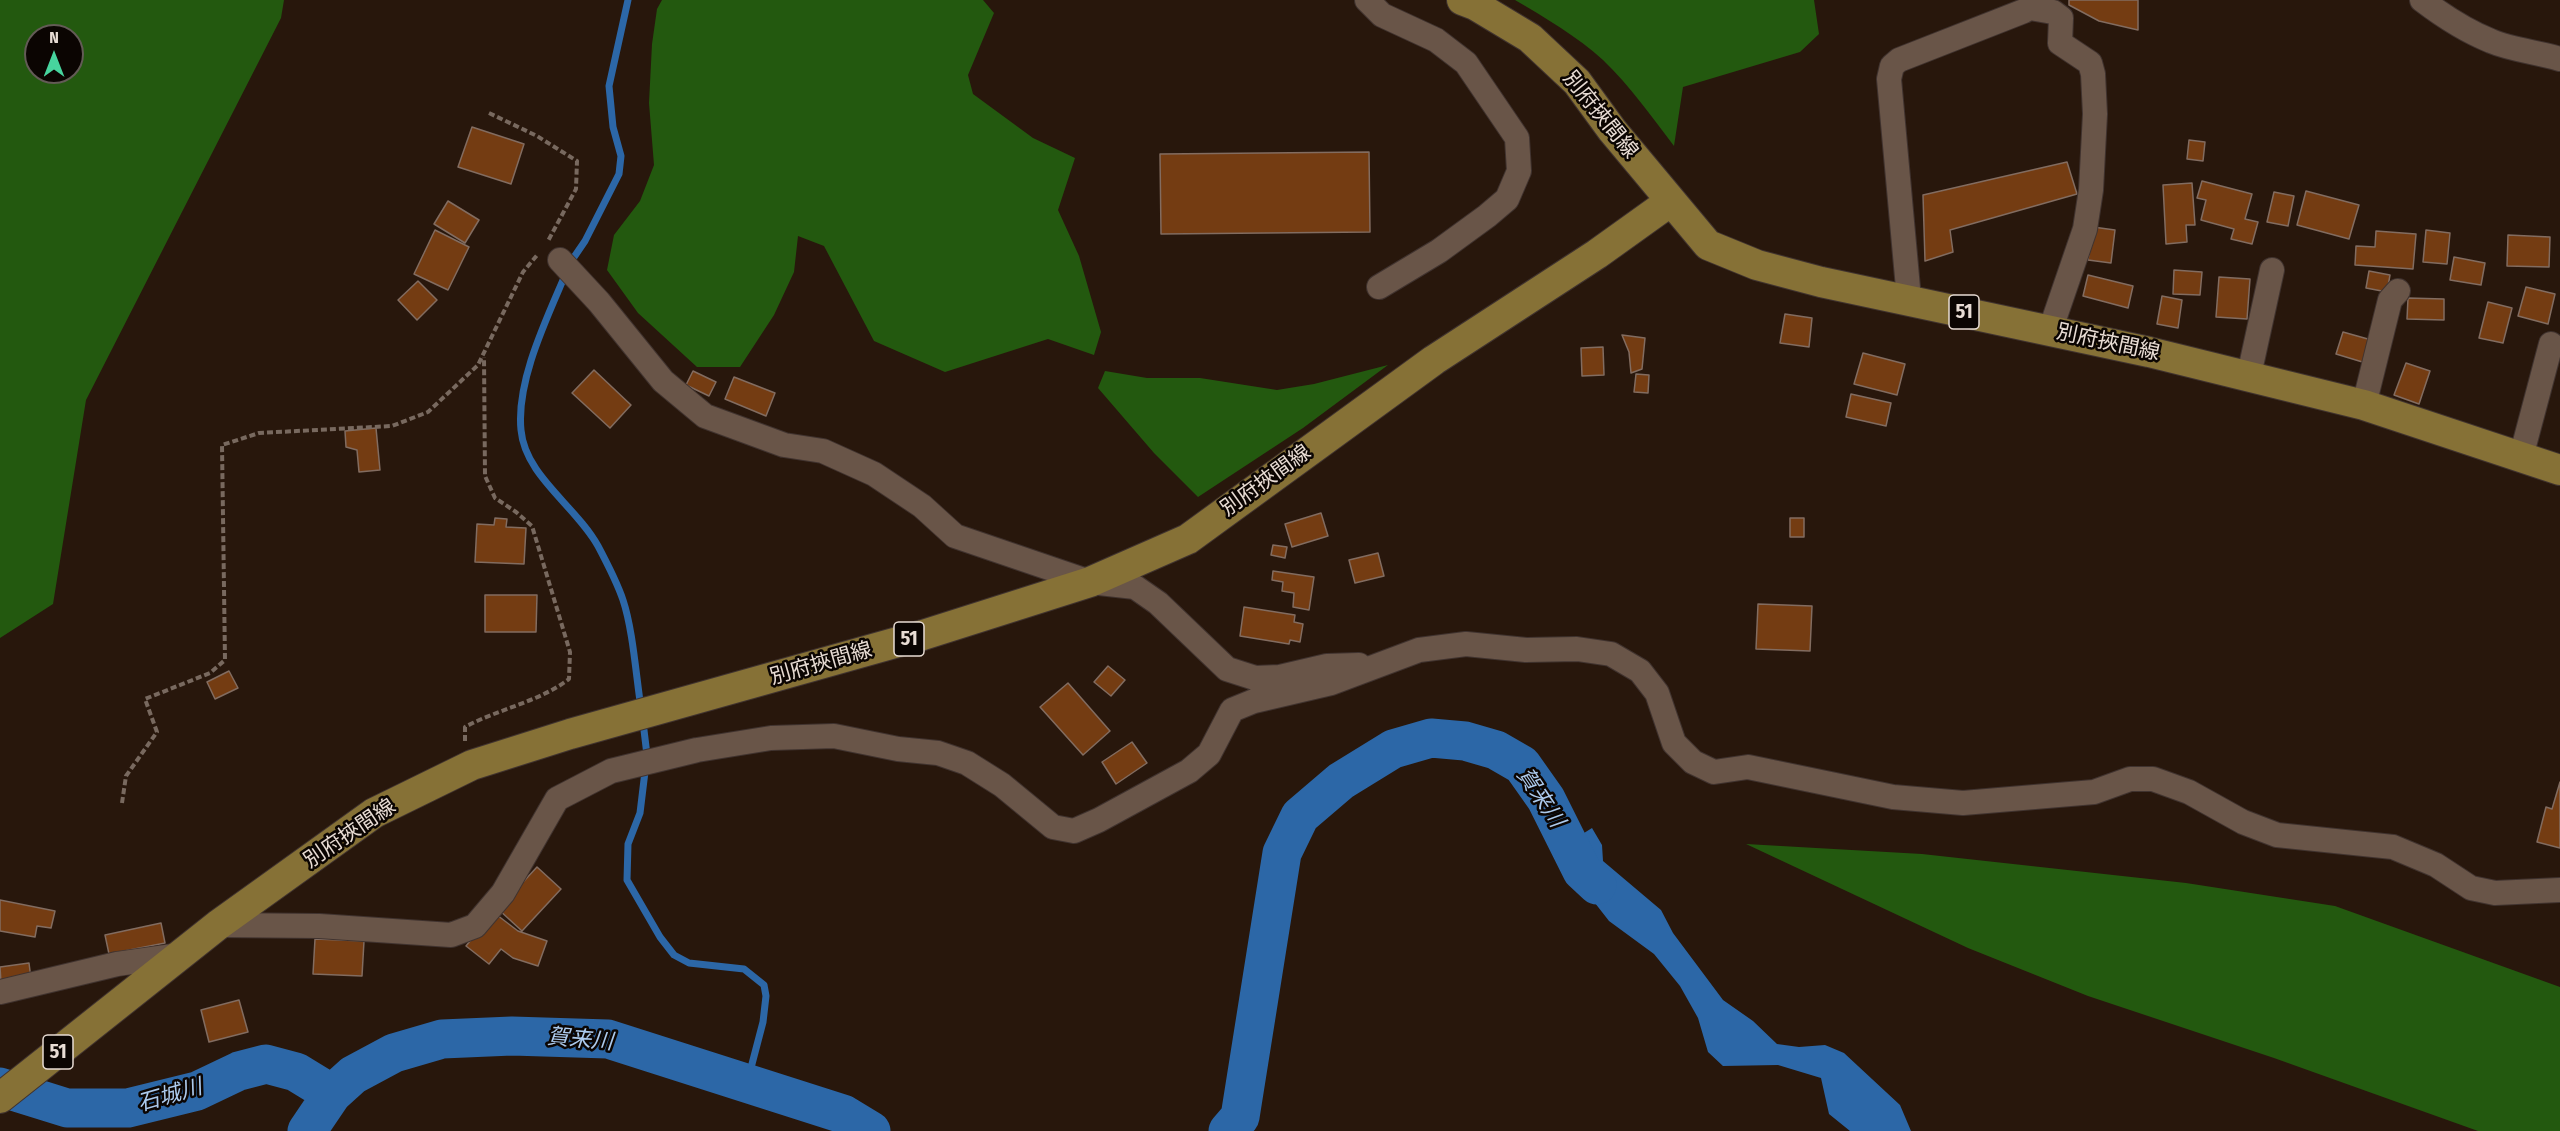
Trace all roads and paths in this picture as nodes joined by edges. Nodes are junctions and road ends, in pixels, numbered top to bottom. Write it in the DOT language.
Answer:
graph roads {
  1 [pos="1367,0"];
  2 [pos="1462,0"];
  3 [pos="2422,0"];
  4 [pos="2035,4"];
  5 [pos="2560,59"];
  6 [pos="489,113"];
  7 [pos="1671,201"];
  8 [pos="560,260"];
  9 [pos="2272,270"];
  10 [pos="1379,287"];
  11 [pos="2398,291"];
  12 [pos="1909,299"];
  13 [pos="2050,331"];
  14 [pos="2551,344"];
  15 [pos="484,353"];
  16 [pos="2249,375"];
  17 [pos="2364,405"];
  18 [pos="2521,457"];
  19 [pos="2560,470"];
  20 [pos="1090,582"];
  21 [pos="1374,665"];
  22 [pos="465,747"];
  23 [pos="122,803"];
  24 [pos="2560,890"];
  25 [pos="218,925"];
  26 [pos="180,955"];
  27 [pos="0,992"];
  28 [pos="0,1098"];
  1 -- 10 [label="street"];
  2 -- 7 [label="main road, 別府挾間線 / 51"];
  3 -- 5 [label="street"];
  4 -- 12 [label="street"];
  4 -- 13 [label="street"];
  6 -- 15 [label="path"];
  7 -- 12 [label="main road, 別府挾間線 / 51"];
  7 -- 20 [label="main road, 別府挾間線 / 51"];
  8 -- 20 [label="street"];
  9 -- 16 [label="street"];
  11 -- 17 [label="street"];
  12 -- 13 [label="main road, 別府挾間線 / 51"];
  13 -- 16 [label="main road, 別府挾間線 / 51"];
  14 -- 18 [label="street"];
  15 -- 22 [label="path"];
  15 -- 23 [label="path"];
  16 -- 17 [label="main road, 別府挾間線 / 51"];
  17 -- 18 [label="main road, 別府挾間線 / 51"];
  18 -- 19 [label="main road, 別府挾間線 / 51"];
  20 -- 21 [label="street"];
  20 -- 25 [label="main road, 別府挾間線 / 51"];
  21 -- 24 [label="street"];
  21 -- 25 [label="street"];
  25 -- 26 [label="main road, 別府挾間線 / 51"];
  26 -- 27 [label="street"];
  26 -- 28 [label="main road, 別府挾間線 / 51"];
}
